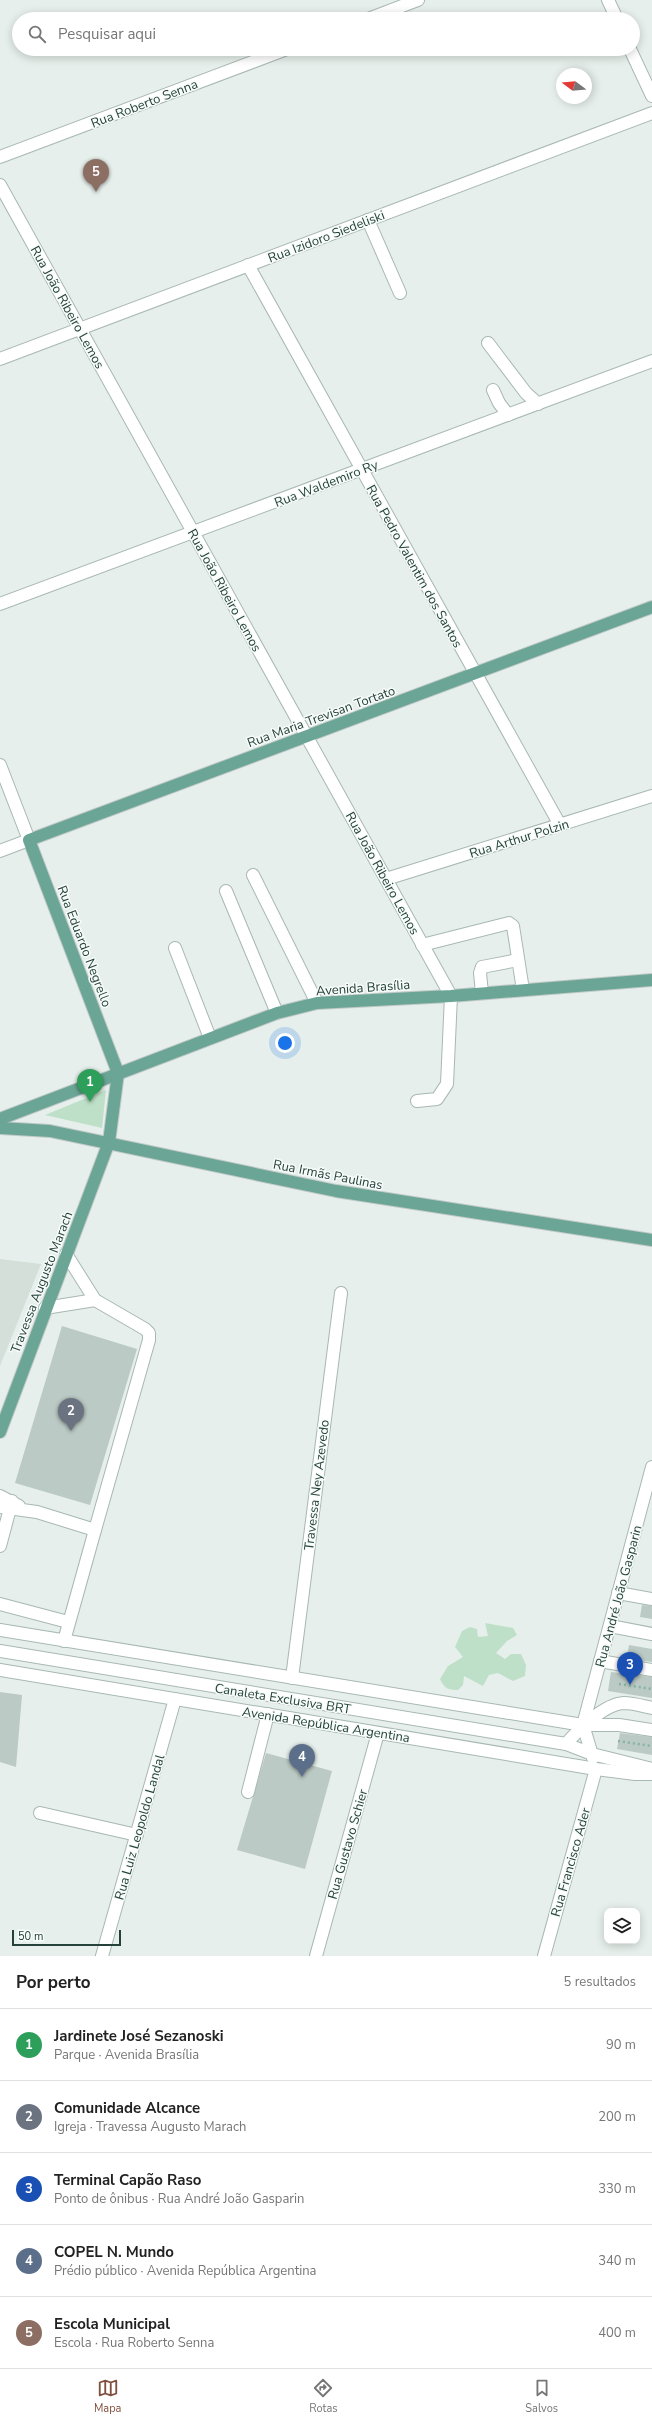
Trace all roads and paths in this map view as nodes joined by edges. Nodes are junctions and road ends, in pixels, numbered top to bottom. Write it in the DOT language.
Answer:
graph roads {
  1 [pos="418,0"];
  2 [pos="608,0"];
  3 [pos="386,12"];
  4 [pos="614,12"];
  5 [pos="268,56"];
  6 [pos="633,56"];
  7 [pos="652,96"];
  8 [pos="652,112"];
  9 [pos="0,157"];
  10 [pos="0,184"];
  11 [pos="368,220"];
  12 [pos="248,265"];
  13 [pos="400,293"];
  14 [pos="80,329"];
  15 [pos="488,343"];
  16 [pos="0,359"];
  17 [pos="652,361"];
  18 [pos="493,390"];
  19 [pos="538,404"];
  20 [pos="508,415"];
  21 [pos="361,469"];
  22 [pos="193,532"];
  23 [pos="0,604"];
  24 [pos="652,607"];
  25 [pos="475,673"];
  26 [pos="306,736"];
  27 [pos="0,765"];
  28 [pos="652,796"];
  29 [pos="560,825"];
  30 [pos="29,840"];
  31 [pos="0,851"];
  32 [pos="253,875"];
  33 [pos="386,879"];
  34 [pos="226,892"];
  35 [pos="422,944"];
  36 [pos="175,948"];
  37 [pos="518,960"];
  38 [pos="652,980"];
  39 [pos="523,990"];
  40 [pos="482,994"];
  41 [pos="450,996"];
  42 [pos="317,1003"];
  43 [pos="277,1013"];
  44 [pos="210,1038"];
  45 [pos="118,1073"];
  46 [pos="417,1101"];
  47 [pos="0,1119"];
  48 [pos="0,1128"];
  49 [pos="109,1142"];
  50 [pos="652,1240"];
  51 [pos="66,1254"];
  52 [pos="341,1293"];
  53 [pos="95,1300"];
  54 [pos="46,1308"];
  55 [pos="0,1430"];
  56 [pos="652,1467"];
  57 [pos="0,1496"];
  58 [pos="8,1506"];
  59 [pos="95,1530"];
  60 [pos="0,1546"];
  61 [pos="618,1593"];
  62 [pos="652,1599"];
  63 [pos="0,1604"];
  64 [pos="68,1622"];
  65 [pos="610,1626"];
  66 [pos="0,1630"];
  67 [pos="652,1634"];
  68 [pos="64,1641"];
  69 [pos="0,1652"];
  70 [pos="600,1661"];
  71 [pos="0,1670"];
  72 [pos="652,1670"];
  73 [pos="292,1678"];
  74 [pos="618,1684"];
  75 [pos="652,1689"];
  76 [pos="175,1699"];
  77 [pos="652,1708"];
  78 [pos="268,1714"];
  79 [pos="583,1725"];
  80 [pos="652,1730"];
  81 [pos="378,1732"];
  82 [pos="618,1741"];
  83 [pos="566,1744"];
  84 [pos="652,1746"];
  85 [pos="592,1754"];
  86 [pos="596,1769"];
  87 [pos="652,1769"];
  88 [pos="652,1774"];
  89 [pos="248,1792"];
  90 [pos="40,1813"];
  91 [pos="137,1835"];
  92 [pos="102,1956"];
  93 [pos="316,1956"];
  94 [pos="544,1956"];
  1 -- 3 [label="street"];
  2 -- 4 [label="street"];
  5 -- 9 [label="street, Rua Roberto Senna"];
  6 -- 7 [label="street"];
  8 -- 11 [label="street, Rua Izidoro Siedeliski"];
  10 -- 14 [label="street, Rua João Ribeiro Lemos"];
  11 -- 12 [label="street, Rua Izidoro Siedeliski"];
  11 -- 13 [label="street"];
  12 -- 14 [label="street, Rua Izidoro Siedeliski"];
  12 -- 21 [label="street, Rua Pedro Valentim dos Santos"];
  14 -- 16 [label="street, Rua Izidoro Siedeliski"];
  14 -- 22 [label="street, Rua João Ribeiro Lemos"];
  15 -- 19 [label="street"];
  17 -- 19 [label="street, Rua Waldemiro Ry"];
  18 -- 20 [label="street"];
  19 -- 20 [label="street, Rua Waldemiro Ry"];
  20 -- 21 [label="street, Rua Waldemiro Ry"];
  21 -- 22 [label="street, Rua Waldemiro Ry"];
  21 -- 25 [label="street, Rua Pedro Valentim dos Santos"];
  22 -- 23 [label="street, Rua Waldemiro Ry"];
  22 -- 26 [label="street, Rua João Ribeiro Lemos"];
  24 -- 25 [label="main road, Rua Maria Trevisan Tortato"];
  25 -- 26 [label="main road, Rua Maria Trevisan Tortato"];
  25 -- 29 [label="street, Rua Pedro Valentim dos Santos"];
  26 -- 30 [label="main road, Rua Maria Trevisan Tortato"];
  26 -- 33 [label="street, Rua João Ribeiro Lemos"];
  27 -- 30 [label="street, Rua Eduardo Negrello"];
  28 -- 29 [label="street, Rua Arthur Polzin"];
  29 -- 33 [label="street, Rua Arthur Polzin"];
  30 -- 31 [label="street, Rua Maria Trevisan Tortato"];
  30 -- 45 [label="main road, Rua Eduardo Negrello"];
  32 -- 42 [label="street"];
  33 -- 35 [label="street, Rua João Ribeiro Lemos"];
  34 -- 43 [label="street"];
  35 -- 37 [label="street"];
  35 -- 41 [label="street, Rua João Ribeiro Lemos"];
  36 -- 44 [label="street"];
  37 -- 39 [label="street"];
  37 -- 40 [label="street"];
  38 -- 39 [label="main road, Avenida Brasília"];
  39 -- 40 [label="main road, Avenida Brasília"];
  40 -- 41 [label="main road, Avenida Brasília"];
  41 -- 42 [label="main road, Avenida Brasília"];
  41 -- 46 [label="street"];
  42 -- 43 [label="main road, Avenida Brasília"];
  43 -- 44 [label="main road, Avenida Brasília"];
  44 -- 45 [label="main road, Avenida Brasília"];
  45 -- 47 [label="main road, Avenida Brasília"];
  45 -- 49 [label="main road, Rua Eduardo Negrello"];
  48 -- 49 [label="main road, Rua Irmãs Paulinas"];
  49 -- 50 [label="main road, Rua Irmãs Paulinas"];
  49 -- 51 [label="main road, Travessa Augusto Marach"];
  51 -- 53 [label="street"];
  51 -- 54 [label="main road, Travessa Augusto Marach"];
  52 -- 73 [label="street, Travessa Ney Azevedo"];
  53 -- 54 [label="street"];
  53 -- 59 [label="street"];
  54 -- 55 [label="main road, Travessa Augusto Marach"];
  56 -- 61 [label="street, Rua André João Gasparin"];
  57 -- 58 [label="street"];
  58 -- 59 [label="street"];
  58 -- 60 [label="street"];
  59 -- 64 [label="street"];
  61 -- 62 [label="street"];
  61 -- 65 [label="street, Rua André João Gasparin"];
  63 -- 64 [label="street"];
  64 -- 68 [label="street"];
  65 -- 67 [label="street"];
  65 -- 70 [label="street, Rua André João Gasparin"];
  66 -- 68 [label="street"];
  68 -- 73 [label="street"];
  69 -- 83 [label="street, Canaleta Exclusiva BRT"];
  70 -- 72 [label="street"];
  70 -- 79 [label="street, Rua André João Gasparin"];
  71 -- 76 [label="street, Avenida República Argentina"];
  73 -- 79 [label="street"];
  74 -- 75 [label="path"];
  76 -- 78 [label="street, Avenida República Argentina"];
  76 -- 91 [label="street, Rua Luiz Leopoldo Landal"];
  77 -- 79 [label="street"];
  78 -- 81 [label="street, Avenida República Argentina"];
  78 -- 89 [label="street"];
  79 -- 80 [label="street"];
  79 -- 83 [label="street"];
  79 -- 85 [label="street"];
  81 -- 86 [label="street, Avenida República Argentina"];
  81 -- 93 [label="street, Rua Gustavo Schier"];
  82 -- 84 [label="path"];
  83 -- 85 [label="street, Canaleta Exclusiva BRT"];
  85 -- 86 [label="street"];
  85 -- 87 [label="street, Canaleta Exclusiva BRT"];
  86 -- 88 [label="street, Avenida República Argentina"];
  86 -- 94 [label="street, Rua Francisco Ader"];
  90 -- 91 [label="street"];
  91 -- 92 [label="street, Rua Luiz Leopoldo Landal"];
}
